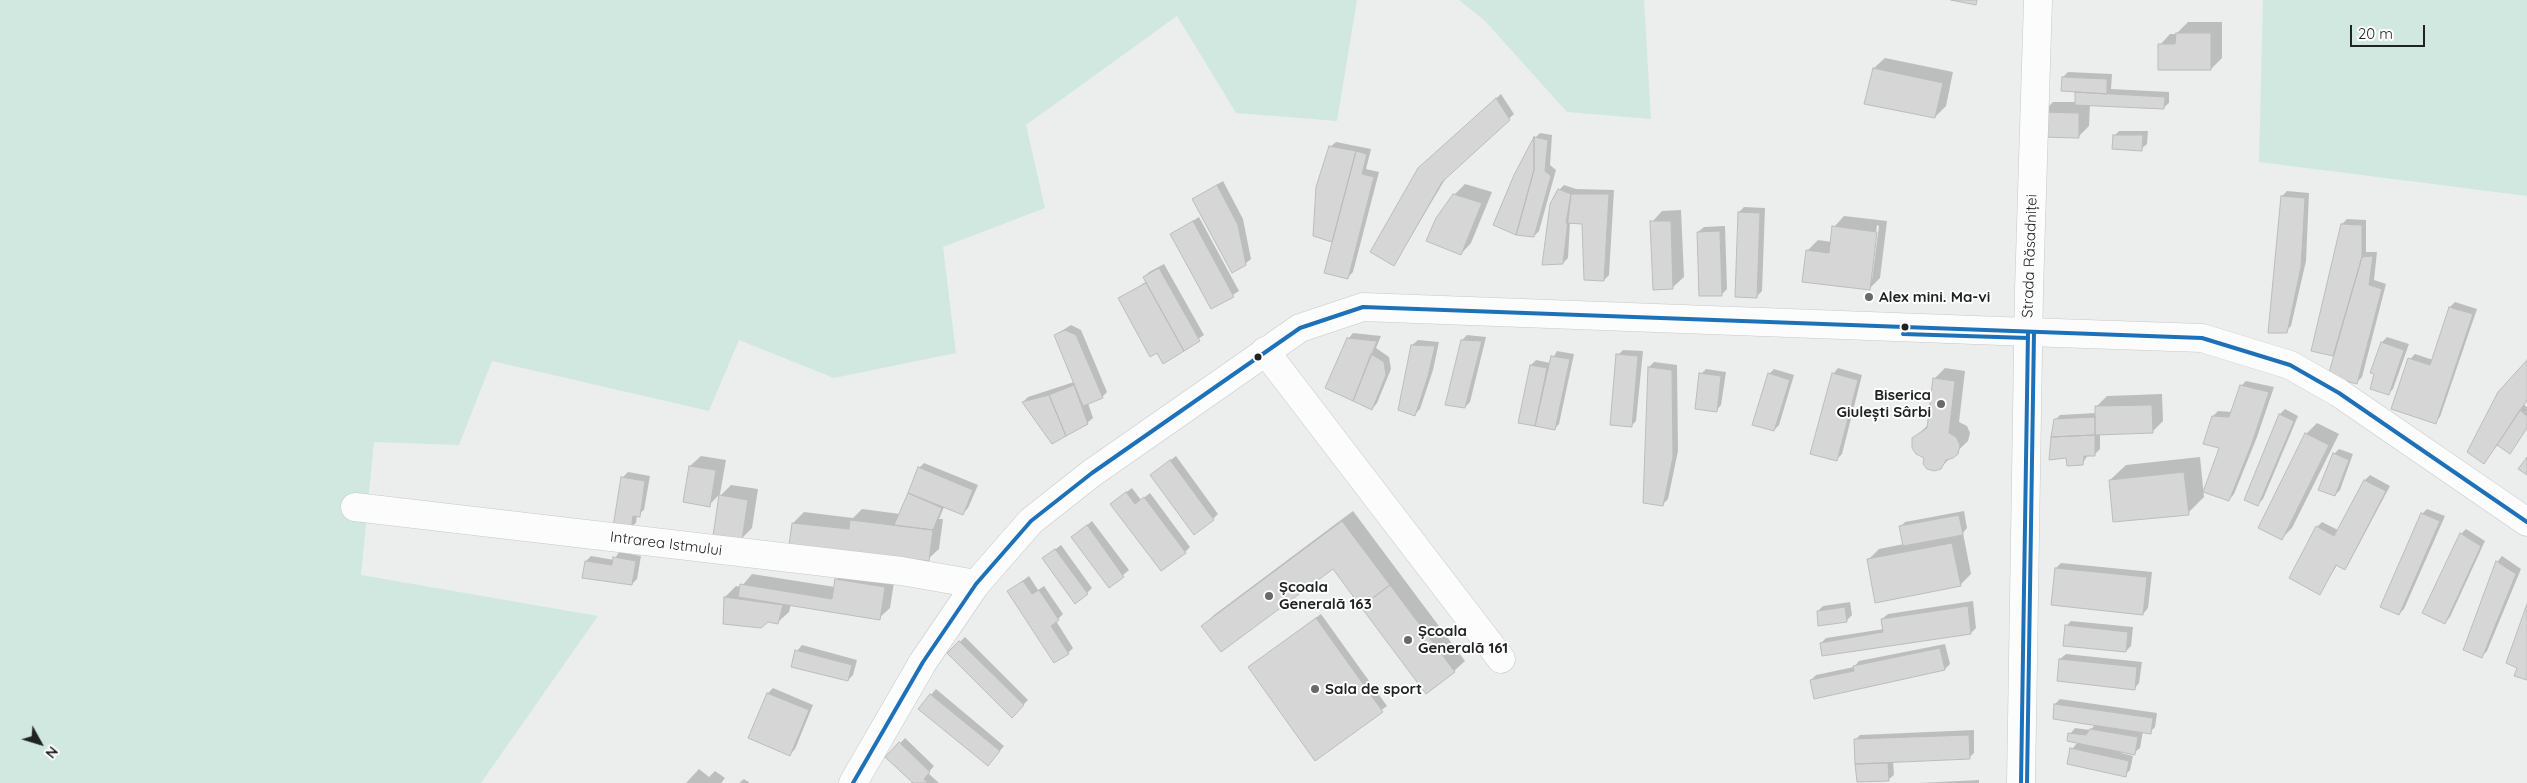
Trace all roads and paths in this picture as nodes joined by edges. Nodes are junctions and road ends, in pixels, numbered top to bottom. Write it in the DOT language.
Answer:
graph roads {
  1 [pos="2038,0"];
  2 [pos="2028,332"];
  3 [pos="1265,352"];
  4 [pos="355,507"];
  5 [pos="2527,522"];
  6 [pos="976,584"];
  7 [pos="1501,659"];
  8 [pos="853,783"];
  9 [pos="2021,783"];
  1 -- 2 [label="main road, Strada Răsadniței"];
  2 -- 3 [label="main road"];
  2 -- 5 [label="main road"];
  2 -- 9 [label="main road, Strada Răsadniței"];
  3 -- 6 [label="main road"];
  3 -- 7 [label="main road"];
  4 -- 6 [label="main road, Intrarea Istmului"];
  6 -- 8 [label="main road"];
}
